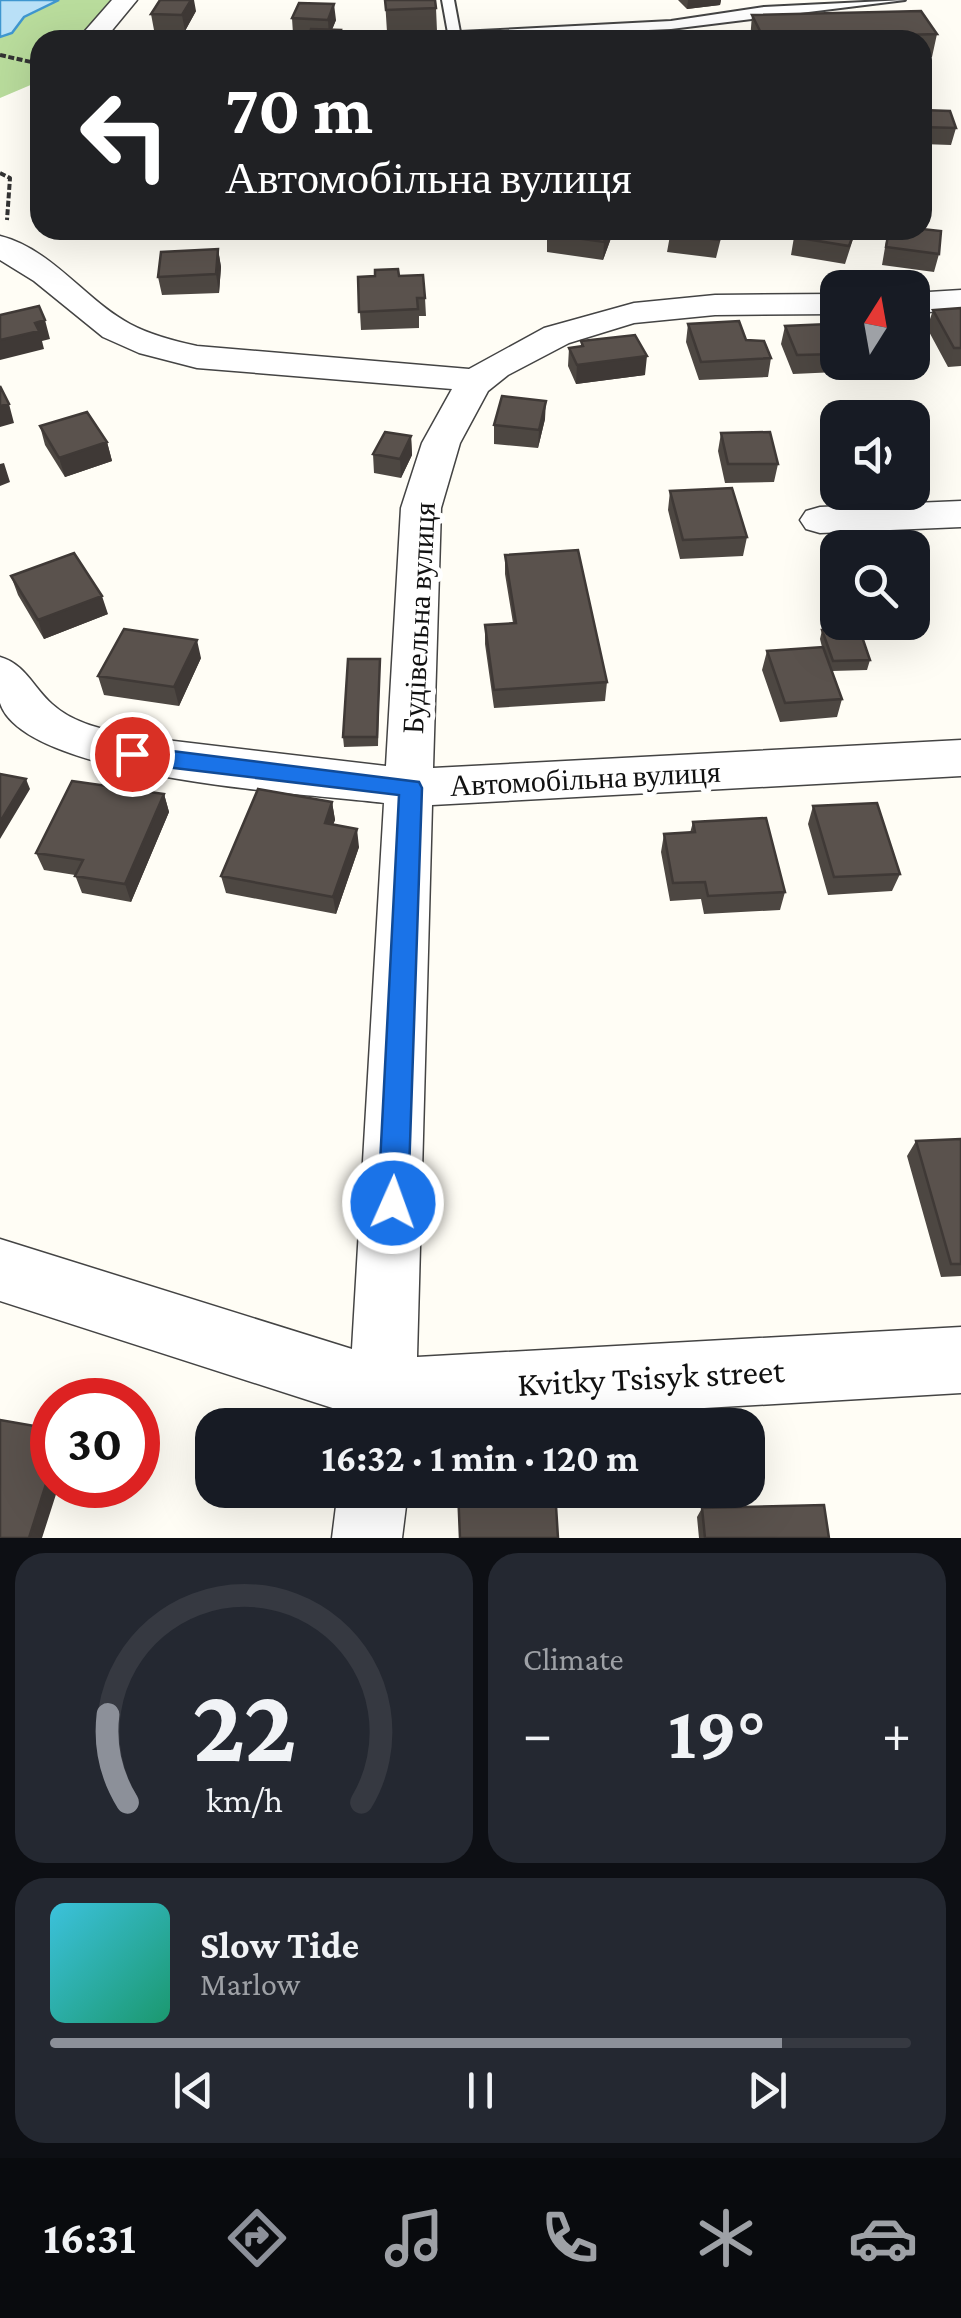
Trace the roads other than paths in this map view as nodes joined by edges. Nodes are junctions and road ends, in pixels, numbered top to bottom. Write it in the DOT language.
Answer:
graph roads {
  1 [pos="125,0"];
  2 [pos="448,0"];
  3 [pos="899,0"];
  4 [pos="99,30"];
  5 [pos="454,30"];
  6 [pos="573,30"];
  7 [pos="3,246"];
  8 [pos="961,300"];
  9 [pos="930,302"];
  10 [pos="820,304"];
  11 [pos="477,380"];
  12 [pos="961,514"];
  13 [pos="820,520"];
  14 [pos="0,673"];
  15 [pos="961,758"];
  16 [pos="410,788"];
  17 [pos="0,1270"];
  18 [pos="961,1360"];
  19 [pos="383,1408"];
  20 [pos="371,1508"];
  21 [pos="367,1538"];
  1 -- 4 [label="street"];
  2 -- 5 [label="lane"];
  3 -- 6 [label="lane"];
  7 -- 11 [label="street"];
  8 -- 9 [label="street"];
  10 -- 11 [label="street"];
  11 -- 16 [label="street, Будівельна вулиця"];
  12 -- 13 [label="street"];
  14 -- 16 [label="street, Автомобільна вулиця"];
  15 -- 16 [label="street, Автомобільна вулиця"];
  16 -- 19 [label="street, Будівельна вулиця"];
  17 -- 19 [label="street, Kvitky Tsisyk street"];
  18 -- 19 [label="street, Kvitky Tsisyk street"];
  20 -- 21 [label="street"];
}
